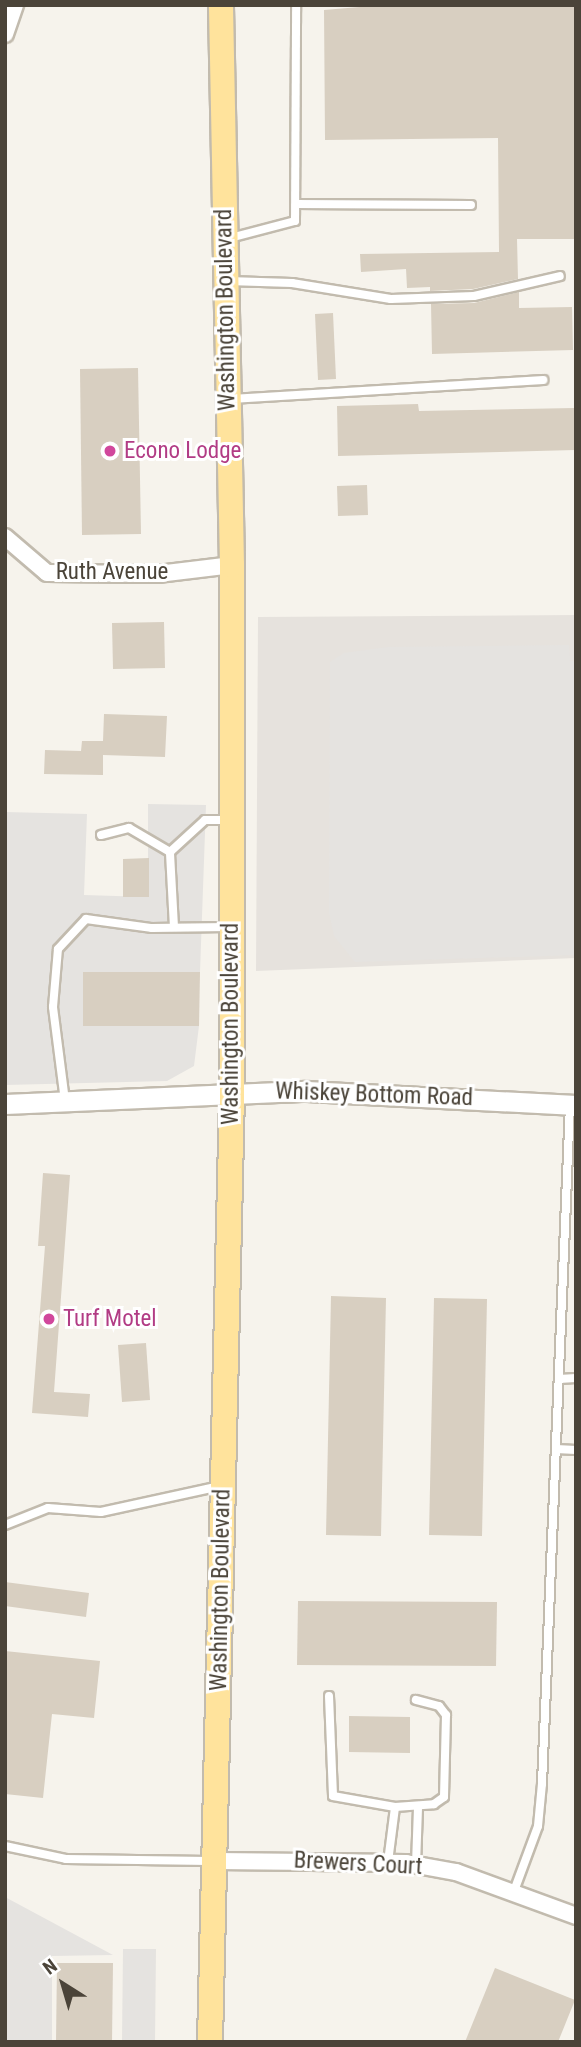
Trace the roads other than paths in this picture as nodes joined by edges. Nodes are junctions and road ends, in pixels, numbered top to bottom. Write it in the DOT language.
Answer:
graph roads {
  1 [pos="15,5"];
  2 [pos="221,5"];
  3 [pos="296,5"];
  4 [pos="5,34"];
  5 [pos="296,204"];
  6 [pos="471,205"];
  7 [pos="224,239"];
  8 [pos="560,276"];
  9 [pos="225,281"];
  10 [pos="543,380"];
  11 [pos="228,399"];
  12 [pos="5,537"];
  13 [pos="232,565"];
  14 [pos="232,820"];
  15 [pos="101,835"];
  16 [pos="170,852"];
  17 [pos="174,927"];
  18 [pos="232,927"];
  19 [pos="232,1092"];
  20 [pos="65,1101"];
  21 [pos="5,1104"];
  22 [pos="573,1105"];
  23 [pos="559,1378"];
  24 [pos="576,1378"];
  25 [pos="556,1448"];
  26 [pos="576,1450"];
  27 [pos="223,1485"];
  28 [pos="5,1525"];
  29 [pos="329,1696"];
  30 [pos="416,1700"];
  31 [pos="395,1807"];
  32 [pos="418,1807"];
  33 [pos="5,1846"];
  34 [pos="216,1861"];
  35 [pos="388,1861"];
  36 [pos="416,1865"];
  37 [pos="514,1891"];
  38 [pos="576,1916"];
  39 [pos="210,2042"];
  1 -- 4 [label="street"];
  2 -- 7 [label="main road, Washington Boulevard"];
  3 -- 5 [label="lane"];
  5 -- 6 [label="lane"];
  5 -- 7 [label="lane"];
  7 -- 9 [label="main road, Washington Boulevard"];
  8 -- 9 [label="lane"];
  9 -- 11 [label="main road, Washington Boulevard"];
  10 -- 11 [label="lane"];
  11 -- 13 [label="main road, Washington Boulevard"];
  12 -- 13 [label="street, Ruth Avenue"];
  13 -- 14 [label="main road, Washington Boulevard"];
  14 -- 16 [label="lane"];
  14 -- 18 [label="main road, Washington Boulevard"];
  15 -- 16 [label="lane"];
  16 -- 17 [label="lane"];
  17 -- 18 [label="lane"];
  17 -- 20 [label="lane"];
  18 -- 19 [label="main road, Washington Boulevard"];
  19 -- 20 [label="street, Whiskey Bottom Road"];
  19 -- 22 [label="street, Whiskey Bottom Road"];
  19 -- 27 [label="main road, Washington Boulevard"];
  20 -- 21 [label="street, Whiskey Bottom Road"];
  22 -- 23 [label="lane"];
  23 -- 24 [label="lane"];
  23 -- 25 [label="lane"];
  25 -- 26 [label="lane"];
  25 -- 37 [label="lane"];
  27 -- 28 [label="lane"];
  27 -- 34 [label="main road, Washington Boulevard"];
  29 -- 31 [label="lane"];
  30 -- 32 [label="lane"];
  31 -- 32 [label="lane"];
  31 -- 35 [label="lane"];
  32 -- 36 [label="lane"];
  33 -- 34 [label="lane"];
  34 -- 35 [label="street, Brewers Court"];
  34 -- 39 [label="main road, Washington Boulevard"];
  35 -- 36 [label="street, Brewers Court"];
  36 -- 37 [label="street, Brewers Court"];
  37 -- 38 [label="street, Brewers Court"];
}
